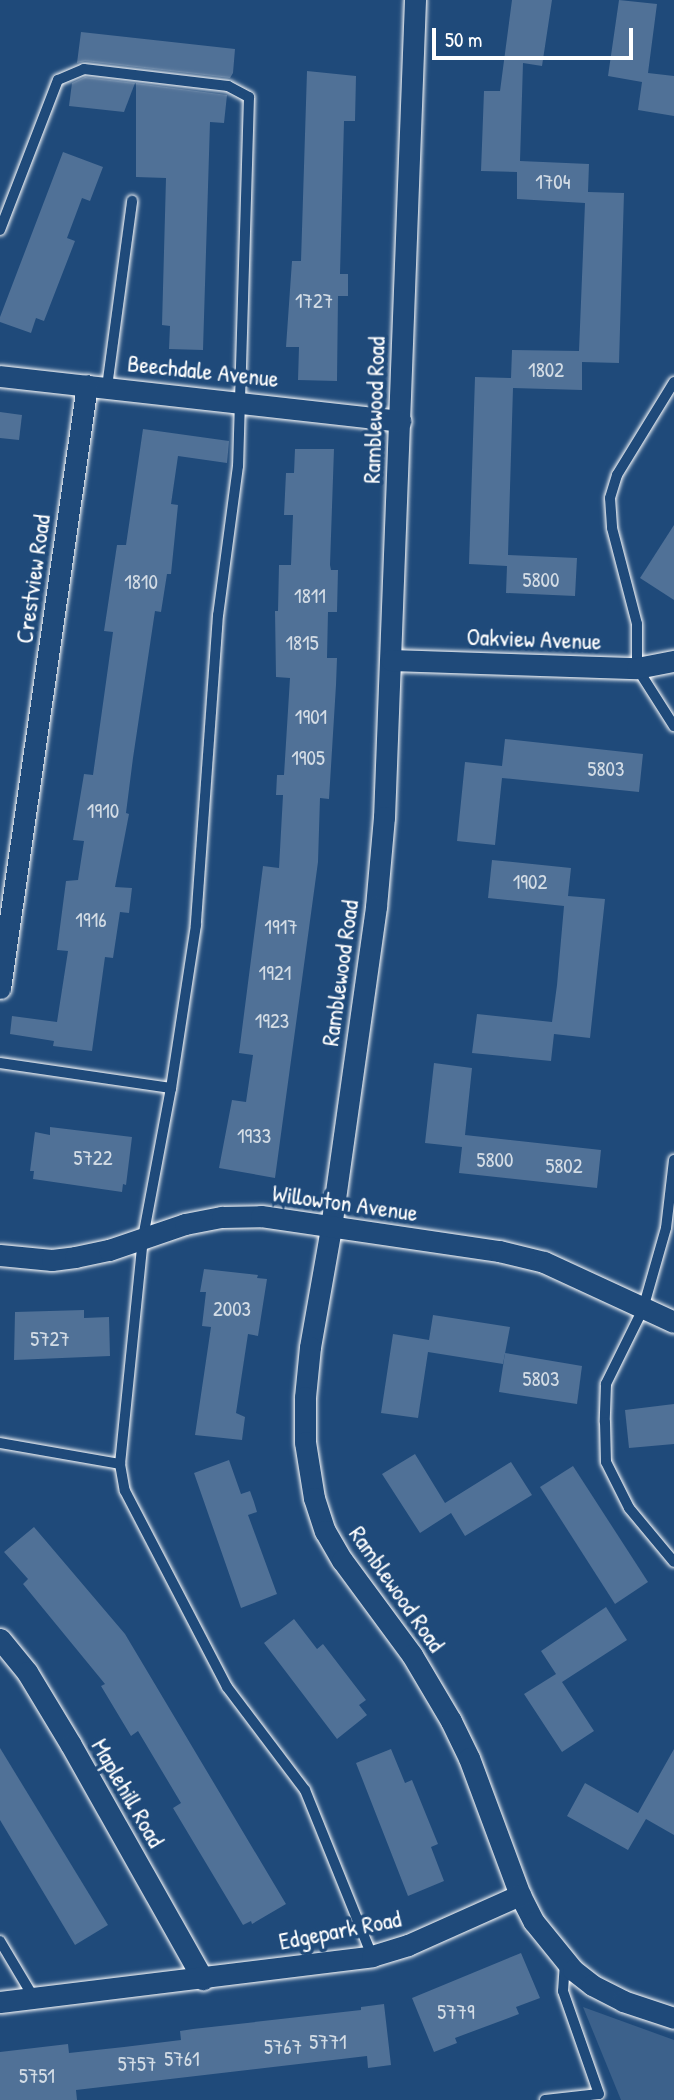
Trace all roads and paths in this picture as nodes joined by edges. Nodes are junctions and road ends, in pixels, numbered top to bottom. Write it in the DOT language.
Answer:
graph roads {
  1 [pos="415,0"];
  2 [pos="132,201"];
  3 [pos="0,230"];
  4 [pos="0,376"];
  5 [pos="674,382"];
  6 [pos="97,386"];
  7 [pos="238,401"];
  8 [pos="400,421"];
  9 [pos="391,660"];
  10 [pos="674,661"];
  11 [pos="637,668"];
  12 [pos="674,726"];
  13 [pos="0,988"];
  14 [pos="0,1063"];
  15 [pos="171,1088"];
  16 [pos="674,1160"];
  17 [pos="331,1228"];
  18 [pos="143,1238"];
  19 [pos="0,1255"];
  20 [pos="643,1309"];
  21 [pos="674,1322"];
  22 [pos="0,1443"];
  23 [pos="120,1464"];
  24 [pos="674,1562"];
  25 [pos="0,1639"];
  26 [pos="520,1895"];
  27 [pos="0,1941"];
  28 [pos="372,1956"];
  29 [pos="565,1960"];
  30 [pos="203,1979"];
  31 [pos="34,1998"];
  32 [pos="0,2002"];
  33 [pos="674,2018"];
  34 [pos="545,2100"];
  1 -- 8 [label="street, Ramblewood Road"];
  2 -- 6 [label="lane"];
  3 -- 7 [label="lane"];
  4 -- 6 [label="street, Beechdale Avenue"];
  5 -- 11 [label="lane"];
  6 -- 7 [label="street, Beechdale Avenue"];
  6 -- 13 [label="street, Crestview Road"];
  7 -- 8 [label="street, Beechdale Avenue"];
  7 -- 15 [label="lane"];
  8 -- 9 [label="street, Ramblewood Road"];
  9 -- 11 [label="street, Oakview Avenue"];
  9 -- 17 [label="street, Ramblewood Road"];
  10 -- 11 [label="street, Oakview Avenue"];
  11 -- 12 [label="lane"];
  14 -- 15 [label="lane"];
  15 -- 18 [label="lane"];
  16 -- 20 [label="lane"];
  17 -- 18 [label="street, Willowton Avenue"];
  17 -- 20 [label="street, Willowton Avenue"];
  17 -- 26 [label="street, Ramblewood Road"];
  18 -- 19 [label="street, Willowton Avenue"];
  18 -- 23 [label="lane"];
  20 -- 21 [label="street, Willowton Avenue"];
  20 -- 24 [label="lane"];
  22 -- 23 [label="lane"];
  23 -- 28 [label="lane"];
  25 -- 30 [label="street, Maplehill Road"];
  26 -- 28 [label="street, Edgepark Road"];
  26 -- 29 [label="street"];
  27 -- 31 [label="lane"];
  28 -- 30 [label="street, Edgepark Road"];
  29 -- 33 [label="street"];
  29 -- 34 [label="lane"];
  30 -- 31 [label="street, Edgepark Road"];
  31 -- 32 [label="street, Edgepark Road"];
}
